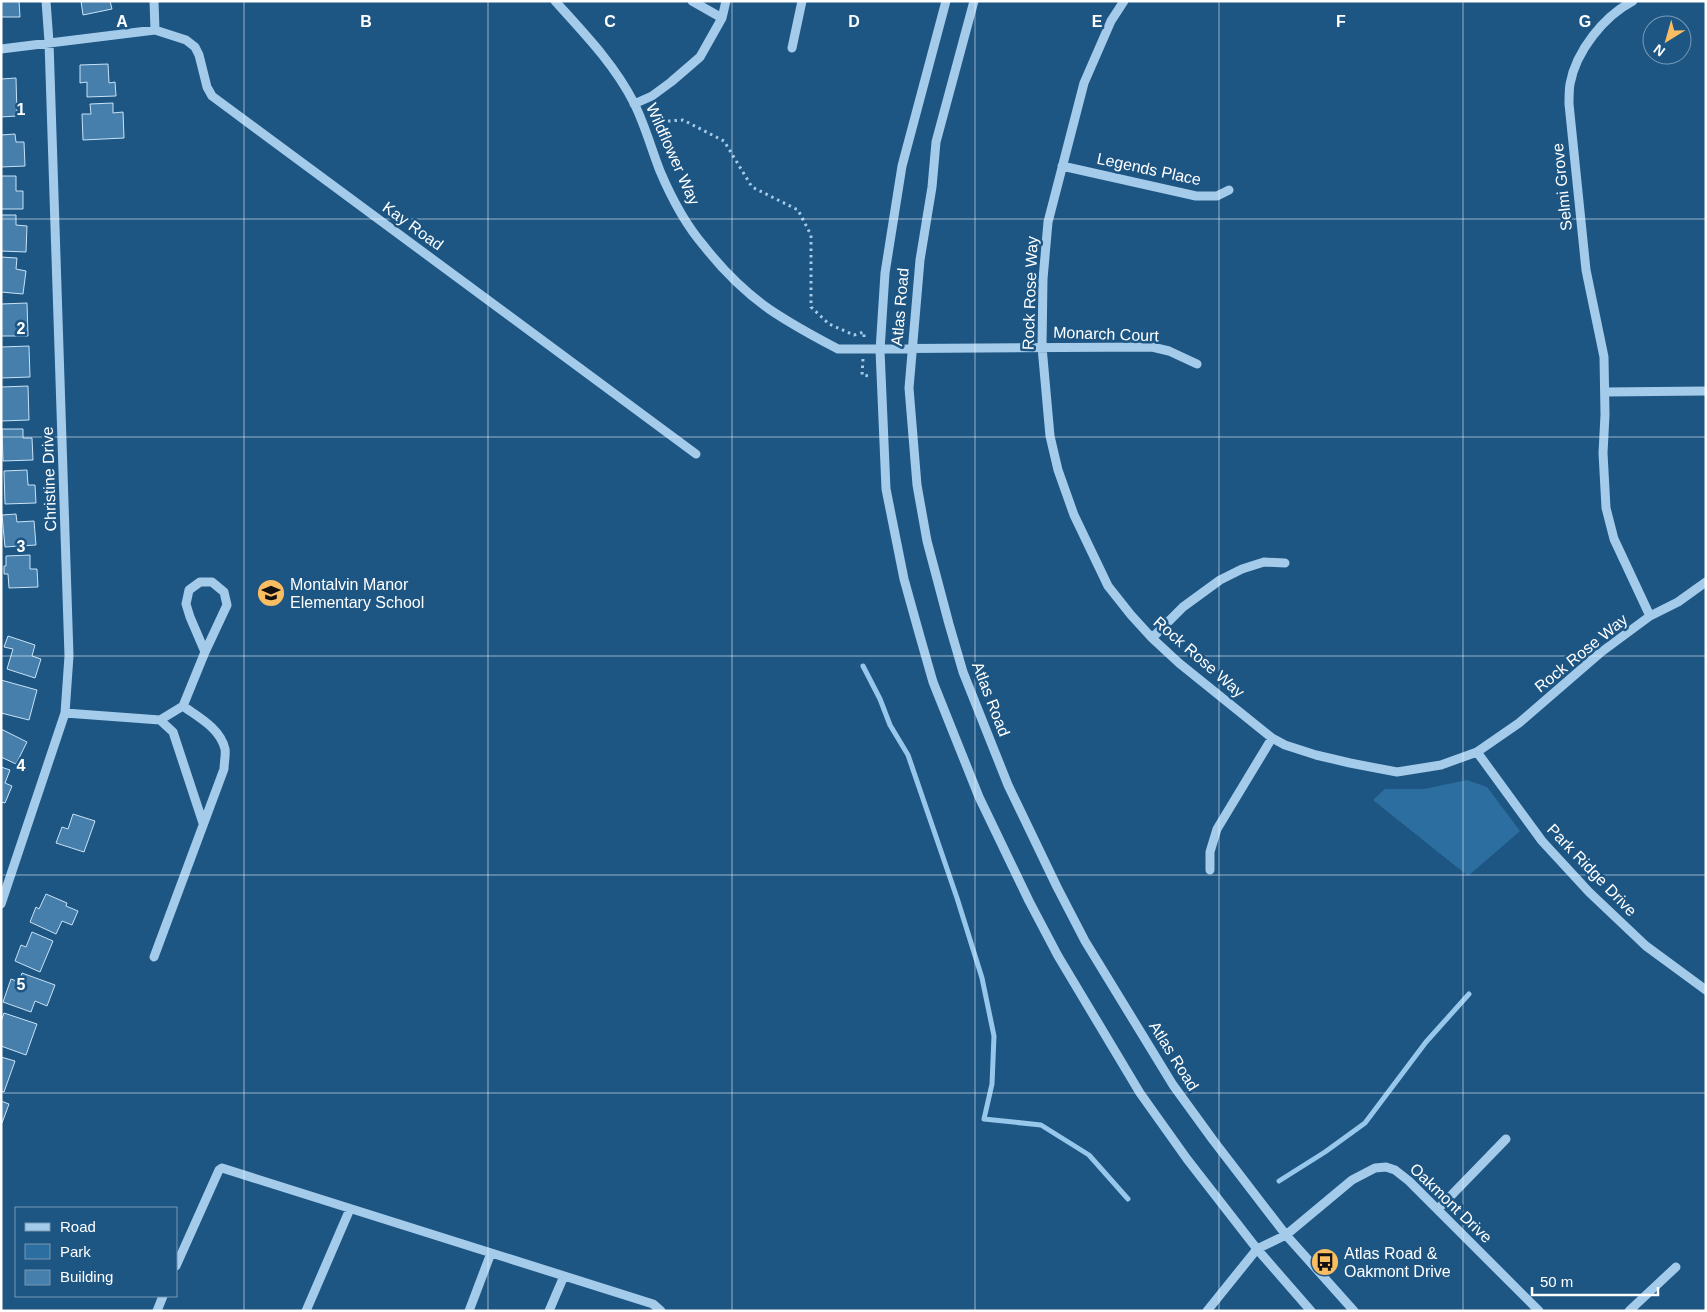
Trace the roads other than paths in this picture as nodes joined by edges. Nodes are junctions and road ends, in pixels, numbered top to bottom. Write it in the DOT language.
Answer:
graph roads {
  1 [pos="46,1"];
  2 [pos="154,1"];
  3 [pos="555,1"];
  4 [pos="692,1"];
  5 [pos="726,1"];
  6 [pos="802,1"];
  7 [pos="946,1"];
  8 [pos="974,1"];
  9 [pos="1124,1"];
  10 [pos="1633,1"];
  11 [pos="722,18"];
  12 [pos="155,30"];
  13 [pos="49,42"];
  14 [pos="792,48"];
  15 [pos="1,49"];
  16 [pos="634,104"];
  17 [pos="1062,166"];
  18 [pos="1229,190"];
  19 [pos="1042,347"];
  20 [pos="880,350"];
  21 [pos="912,350"];
  22 [pos="1197,364"];
  23 [pos="1706,391"];
  24 [pos="1605,392"];
  25 [pos="696,454"];
  26 [pos="1284,563"];
  27 [pos="1706,582"];
  28 [pos="1650,616"];
  29 [pos="1152,638"];
  30 [pos="205,652"];
  31 [pos="183,706"];
  32 [pos="65,714"];
  33 [pos="160,720"];
  34 [pos="1272,738"];
  35 [pos="1477,752"];
  36 [pos="203,823"];
  37 [pos="1210,870"];
  38 [pos="1,904"];
  39 [pos="154,957"];
  40 [pos="1706,990"];
  41 [pos="1506,1139"];
  42 [pos="350,1208"];
  43 [pos="1438,1209"];
  44 [pos="1286,1235"];
  45 [pos="1257,1250"];
  46 [pos="491,1253"];
  47 [pos="178,1262"];
  48 [pos="1676,1267"];
  49 [pos="564,1276"];
  50 [pos="163,1297"];
  51 [pos="156,1311"];
  52 [pos="306,1311"];
  53 [pos="469,1311"];
  54 [pos="549,1311"];
  55 [pos="661,1311"];
  56 [pos="1207,1311"];
  57 [pos="1311,1311"];
  58 [pos="1354,1311"];
  59 [pos="1539,1311"];
  60 [pos="1629,1311"];
  1 -- 13 [label="street, Christine Drive"];
  2 -- 12 [label="street"];
  3 -- 16 [label="street, Wildflower Way"];
  4 -- 11 [label="street"];
  5 -- 11 [label="street"];
  6 -- 14 [label="street"];
  7 -- 20 [label="street, Atlas Road"];
  8 -- 21 [label="street, Atlas Road"];
  9 -- 17 [label="street, Rock Rose Way"];
  10 -- 24 [label="street, Selmi Grove"];
  11 -- 16 [label="street"];
  12 -- 13 [label="street"];
  12 -- 25 [label="street, Kay Road"];
  13 -- 15 [label="street"];
  13 -- 32 [label="street, Christine Drive"];
  16 -- 20 [label="street, Wildflower Way"];
  17 -- 18 [label="street, Legends Place"];
  17 -- 19 [label="street, Rock Rose Way"];
  19 -- 21 [label="street, Monarch Court"];
  19 -- 22 [label="street, Monarch Court"];
  19 -- 29 [label="street, Rock Rose Way"];
  20 -- 21 [label="street, Wildflower Way"];
  20 -- 45 [label="street, Atlas Road"];
  21 -- 44 [label="street, Atlas Road"];
  23 -- 24 [label="street"];
  24 -- 28 [label="street, Selmi Grove"];
  26 -- 29 [label="street"];
  27 -- 28 [label="street, Rock Rose Way"];
  28 -- 35 [label="street, Rock Rose Way"];
  29 -- 34 [label="street, Rock Rose Way"];
  30 -- 30 [label="street"];
  30 -- 31 [label="street"];
  31 -- 33 [label="street"];
  31 -- 36 [label="street"];
  32 -- 33 [label="street"];
  32 -- 38 [label="street, Christine Drive"];
  33 -- 36 [label="street"];
  34 -- 35 [label="street, Rock Rose Way"];
  34 -- 37 [label="street"];
  35 -- 40 [label="street, Park Ridge Drive"];
  36 -- 39 [label="street"];
  41 -- 43 [label="street"];
  42 -- 46 [label="street"];
  42 -- 47 [label="street"];
  42 -- 52 [label="street"];
  43 -- 44 [label="street, Oakmont Drive"];
  43 -- 59 [label="street, Oakmont Drive"];
  44 -- 45 [label="street, Oakmont Drive"];
  44 -- 58 [label="street, Atlas Road"];
  45 -- 56 [label="street"];
  45 -- 57 [label="street, Atlas Road"];
  46 -- 49 [label="street"];
  46 -- 53 [label="street"];
  48 -- 60 [label="street"];
  49 -- 54 [label="street"];
  49 -- 55 [label="street"];
  50 -- 51 [label="street"];
}
